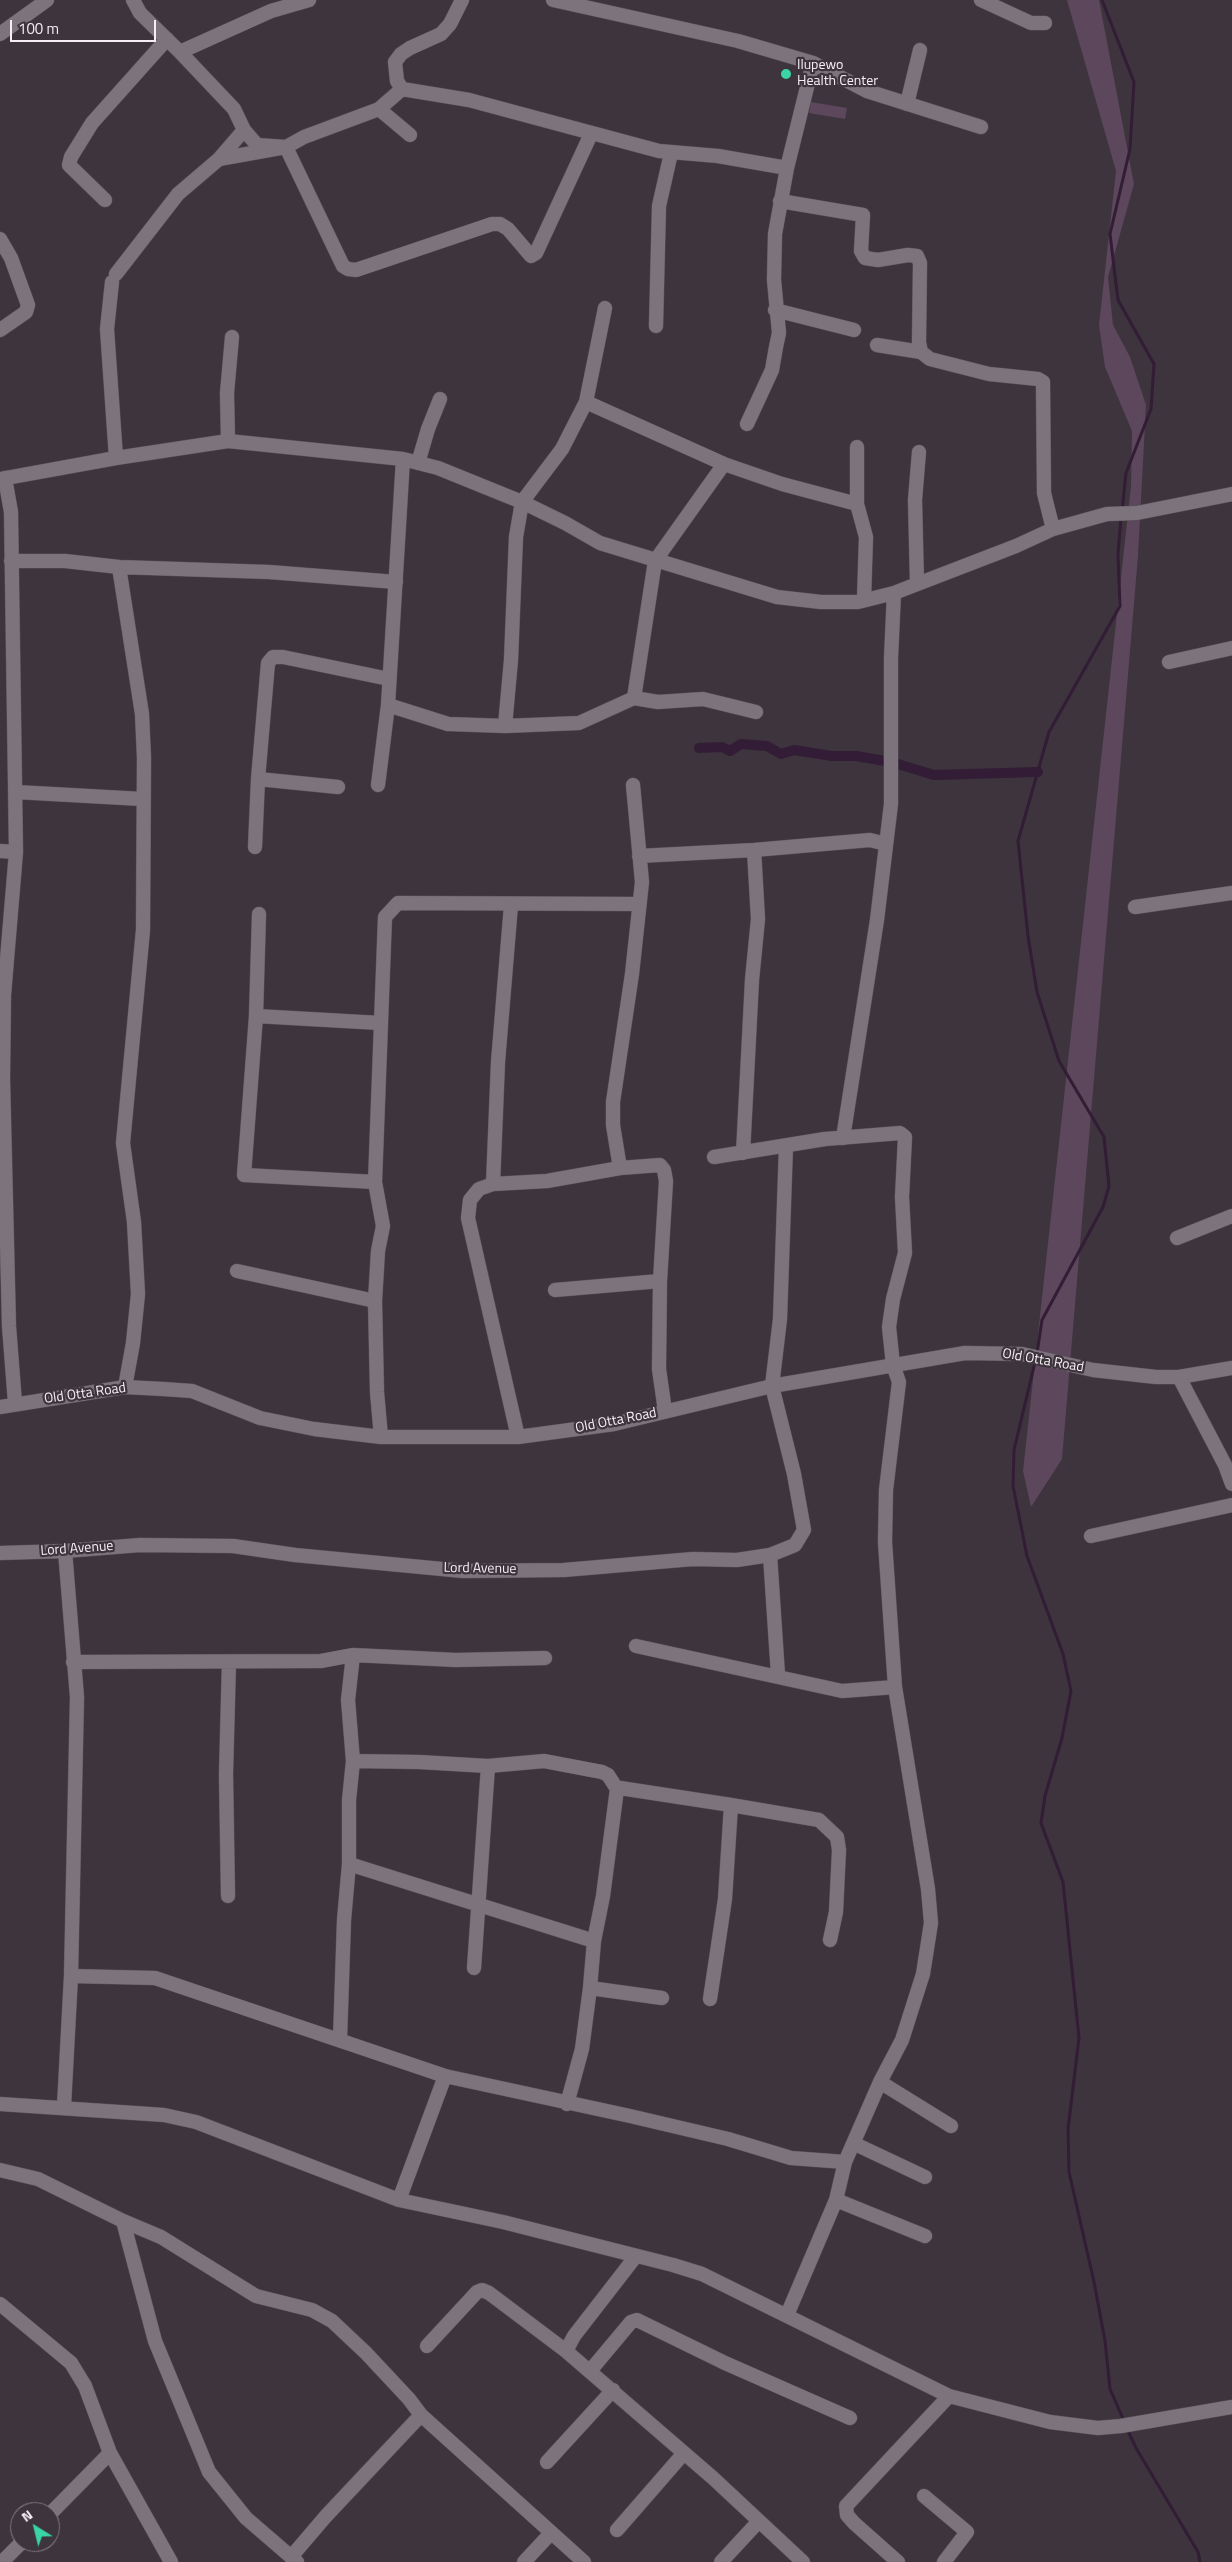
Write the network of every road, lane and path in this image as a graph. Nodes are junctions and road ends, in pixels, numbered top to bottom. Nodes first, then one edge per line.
1 (47, 0) edge
2 (133, 0) edge
3 (309, 0) edge
4 (462, 0) edge
5 (552, 0) edge
6 (981, 0) edge
7 (1045, 24) dead end
8 (0, 34) edge
9 (167, 39) junction
10 (920, 50) dead end
11 (180, 52) junction
12 (813, 63) junction
13 (402, 89) junction
14 (907, 104) junction
15 (379, 109) junction
16 (981, 126) dead end
17 (244, 130) junction
18 (591, 134) junction
19 (410, 136) dead end
20 (286, 147) junction
21 (671, 153) junction
22 (219, 159) junction
23 (786, 168) junction
24 (105, 200) dead end
25 (780, 201) junction
26 (0, 239) edge
27 (605, 308) dead end
28 (775, 310) junction
29 (656, 326) dead end
30 (0, 330) edge
31 (854, 330) dead end
32 (232, 337) dead end
33 (877, 345) dead end
34 (921, 352) junction
35 (440, 399) dead end
36 (586, 402) junction
37 (747, 424) dead end
38 (228, 441) junction
39 (857, 447) dead end
40 (919, 452) dead end
41 (116, 458) junction
42 (403, 459) junction
43 (418, 463) junction
44 (724, 464) junction
45 (2, 478) edge
46 (1232, 494) edge
47 (522, 502) junction
48 (858, 504) junction
49 (1053, 529) junction
50 (11, 561) junction
51 (655, 561) junction
52 (119, 567) junction
53 (396, 582) junction
54 (917, 583) junction
55 (894, 593) junction
56 (864, 599) junction
57 (1232, 648) edge
58 (1169, 662) dead end
59 (389, 679) junction
60 (634, 698) junction
61 (388, 705) junction
62 (756, 712) dead end
63 (505, 726) junction
64 (258, 779) junction
65 (378, 785) dead end
66 (633, 785) dead end
67 (338, 786) dead end
68 (16, 792) junction
69 (142, 799) junction
70 (886, 844) junction
71 (255, 846) dead end
72 (754, 850) junction
73 (0, 851) edge
74 (16, 852) junction
75 (639, 856) junction
76 (1232, 893) edge
77 (639, 904) junction
78 (511, 905) junction
79 (1135, 907) dead end
80 (259, 914) dead end
81 (256, 1016) junction
82 (380, 1023) junction
83 (1, 1079) edge
84 (843, 1138) junction
85 (786, 1146) junction
86 (743, 1153) junction
87 (714, 1157) dead end
88 (620, 1168) junction
89 (375, 1182) junction
90 (493, 1184) junction
91 (1232, 1216) edge
92 (1177, 1238) dead end
93 (4, 1242) edge
94 (238, 1271) dead end
95 (660, 1281) junction
96 (555, 1290) dead end
97 (375, 1301) junction
98 (893, 1366) junction
99 (1232, 1368) edge
100 (1179, 1377) junction
101 (772, 1386) junction
102 (125, 1387) junction
103 (15, 1403) junction
104 (0, 1407) edge
105 (664, 1411) junction
106 (381, 1437) junction
107 (518, 1437) junction
108 (1232, 1484) edge
109 (1232, 1505) edge
110 (1091, 1536) dead end
111 (65, 1552) junction
112 (0, 1553) edge
113 (770, 1555) junction
114 (636, 1646) dead end
115 (353, 1655) junction
116 (545, 1658) dead end
117 (73, 1662) junction
118 (229, 1662) junction
119 (778, 1675) junction
120 (895, 1687) junction
121 (353, 1761) junction
122 (488, 1766) junction
123 (617, 1789) junction
124 (731, 1805) junction
125 (349, 1864) junction
126 (228, 1896) dead end
127 (480, 1904) junction
128 (830, 1940) dead end
129 (594, 1941) junction
130 (474, 1968) dead end
131 (71, 1976) junction
132 (590, 1988) junction
133 (662, 1998) dead end
134 (710, 1999) dead end
135 (340, 2039) junction
136 (445, 2076) junction
137 (880, 2082) junction
138 (0, 2104) edge
139 (568, 2104) junction
140 (64, 2106) junction
141 (951, 2126) dead end
142 (855, 2144) junction
143 (845, 2162) junction
144 (0, 2170) edge
145 (925, 2177) dead end
146 (399, 2200) junction
147 (836, 2200) junction
148 (123, 2221) junction
149 (925, 2236) dead end
150 (636, 2256) junction
151 (0, 2304) edge
152 (787, 2315) junction
153 (427, 2346) dead end
154 (566, 2351) junction
155 (590, 2370) junction
156 (613, 2390) junction
157 (949, 2396) junction
158 (1232, 2407) edge
159 (421, 2415) junction
160 (850, 2418) dead end
161 (684, 2453) junction
162 (110, 2454) junction
163 (547, 2462) dead end
164 (924, 2496) dead end
165 (60, 2504) edge
166 (759, 2521) junction
167 (617, 2530) dead end
168 (551, 2533) junction
169 (12, 2552) edge
170 (294, 2560) edge
171 (2, 2562) edge
172 (171, 2562) edge
173 (524, 2562) edge
174 (584, 2562) edge
175 (721, 2562) edge
176 (803, 2562) edge
177 (898, 2562) edge
178 (944, 2562) edge

1 - 8 street
2 - 9 street
3 - 11 street
4 - 13 street
5 - 12 street
6 - 7 street
9 - 11 street
9 - 24 street
10 - 14 street
11 - 17 street
12 - 14 street
12 - 23 street
13 - 15 street
13 - 18 street
14 - 16 street
15 - 19 street
15 - 20 street
17 - 20 street
17 - 22 street
18 - 20 street
18 - 21 street
20 - 22 street
21 - 23 street
21 - 29 street
22 - 41 street
23 - 25 street
25 - 28 street
25 - 34 street
26 - 30 street
27 - 36 street
28 - 31 street
28 - 37 street
32 - 38 street
33 - 34 street
34 - 49 street
35 - 43 street
36 - 44 street
36 - 47 street
38 - 41 street
38 - 42 street
39 - 48 street
40 - 54 street
41 - 45 street
42 - 43 street
42 - 53 street
43 - 47 street
44 - 48 street
44 - 51 street
45 - 50 street
46 - 49 street
47 - 51 street
47 - 63 street
48 - 56 street
49 - 54 street
50 - 52 street
50 - 68 street
51 - 56 street
51 - 60 street
52 - 53 street
52 - 69 street
53 - 59 street
54 - 55 street
55 - 56 street
55 - 70 street
57 - 58 street
59 - 61 street
59 - 64 street
60 - 62 street
60 - 63 street
61 - 63 street
61 - 65 street
64 - 67 street
64 - 71 street
66 - 75 street
68 - 69 street
68 - 74 street
69 - 102 street
70 - 72 street
70 - 84 street
72 - 75 street
72 - 86 street
73 - 74 street
74 - 83 street
75 - 77 street
76 - 79 street
77 - 78 street
77 - 88 street
78 - 82 street
78 - 90 street
80 - 81 street
81 - 82 street
81 - 89 street
82 - 89 street
83 - 93 street
84 - 85 street
84 - 98 street
85 - 86 street
85 - 101 street
86 - 87 street
88 - 90 street
88 - 95 street
89 - 97 street
90 - 107 street
91 - 92 street
93 - 103 street
94 - 97 street
95 - 96 street
95 - 105 street
97 - 106 street
98 - 100 street, Old Otta Road
98 - 101 street, Old Otta Road
98 - 120 street
99 - 100 street, Old Otta Road
100 - 108 street
101 - 105 street, Old Otta Road
101 - 113 street, Lord Avenue
102 - 103 street, Old Otta Road
102 - 106 street, Old Otta Road
103 - 104 street, Old Otta Road
105 - 107 street, Old Otta Road
106 - 107 street, Old Otta Road
109 - 110 street
111 - 112 street, Lord Avenue
111 - 113 street, Lord Avenue
111 - 117 street
113 - 119 street
114 - 119 street
115 - 116 street
115 - 118 street
115 - 121 street
117 - 118 street
117 - 131 street
118 - 126 street
119 - 120 street
120 - 137 street
121 - 122 street
121 - 125 street
122 - 123 street
122 - 127 street
123 - 124 street
123 - 129 street
124 - 128 street
124 - 134 street
125 - 127 street
125 - 135 street
127 - 129 street
127 - 130 street
129 - 132 street
131 - 135 street
131 - 140 street
132 - 133 street
132 - 139 street
135 - 136 street
136 - 139 street
136 - 146 street
137 - 141 street
137 - 142 street
138 - 140 street
139 - 143 street
140 - 146 street
142 - 143 street
142 - 145 street
143 - 147 street
144 - 148 street
146 - 150 street
147 - 149 street
147 - 152 street
148 - 159 street
148 - 170 street
150 - 152 street
150 - 154 street
151 - 162 street
152 - 157 street
153 - 154 street
154 - 155 street
155 - 156 street
155 - 160 street
156 - 161 street
156 - 163 street
157 - 158 street
157 - 177 street
159 - 168 street
159 - 170 street
161 - 166 street
161 - 167 street
162 - 165 street
162 - 172 street
164 - 178 street
166 - 175 street
166 - 176 street
168 - 173 street
168 - 174 street
169 - 171 street

